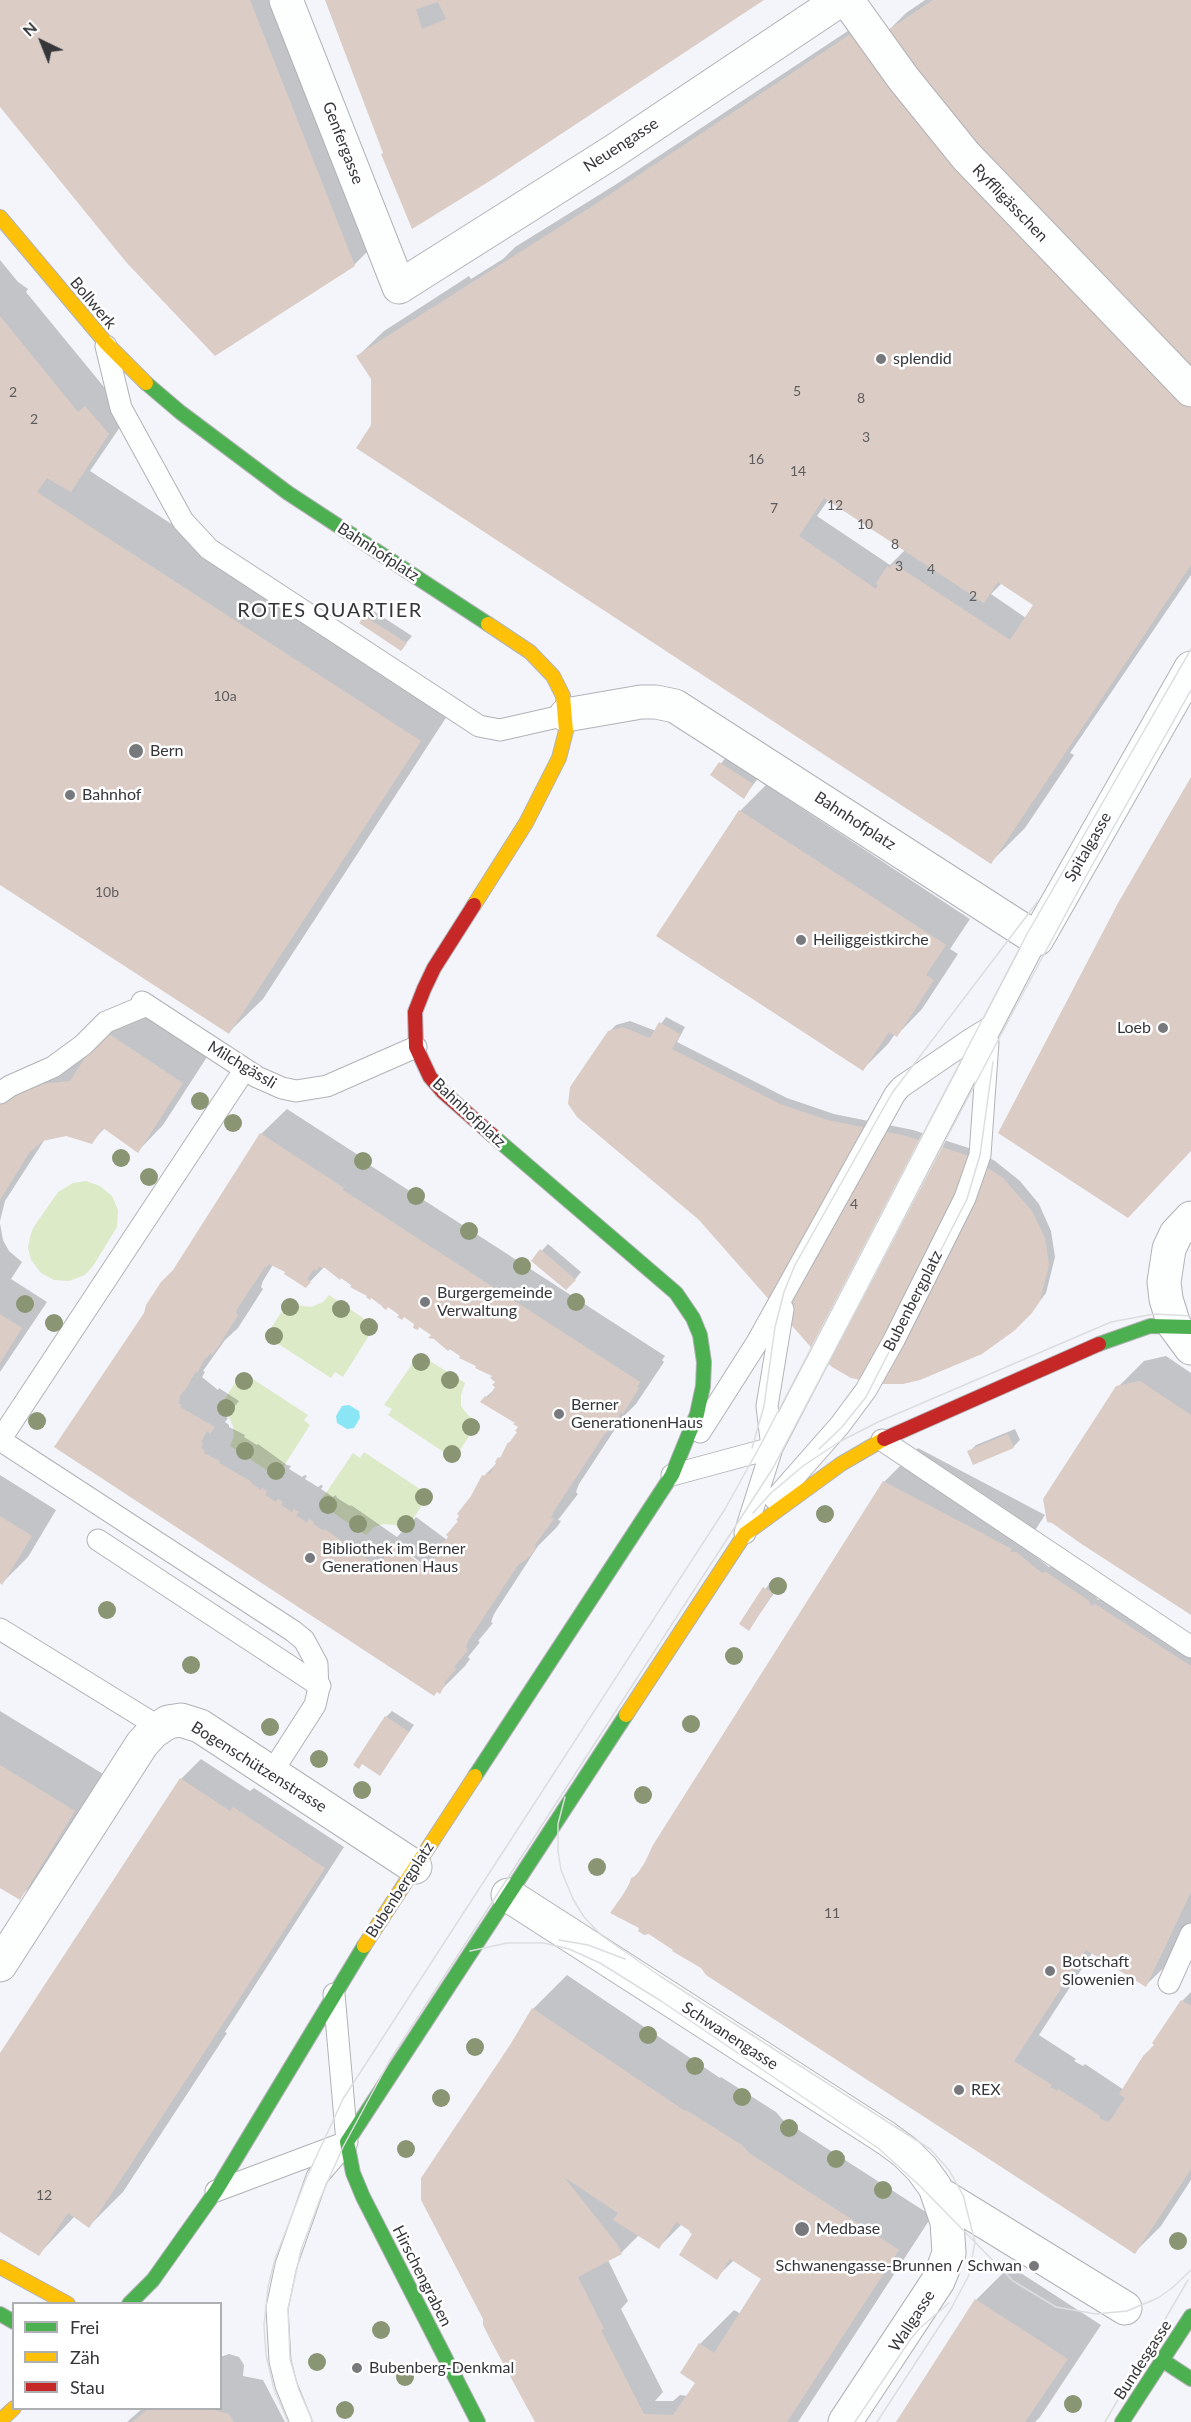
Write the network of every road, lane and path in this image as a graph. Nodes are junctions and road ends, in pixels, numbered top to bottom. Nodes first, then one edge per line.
1 (286, 0) edge
2 (840, 0) edge
3 (847, 0) edge
4 (0, 217) edge
5 (399, 287) joint
6 (106, 343) junction
7 (1191, 390) edge
8 (168, 403) joint
9 (1191, 668) edge
10 (566, 716) junction
11 (1037, 939) junction
12 (990, 1028) junction
13 (416, 1047) junction
14 (245, 1069) junction
15 (0, 1093) edge
16 (1191, 1218) edge
17 (800, 1262) junction
18 (1185, 1333) edge
19 (704, 1362) joint
20 (0, 1440) edge
21 (882, 1440) junction
22 (772, 1448) junction
23 (672, 1475) junction
24 (745, 1534) junction
25 (98, 1540) dead end
26 (0, 1629) edge
27 (1191, 1647) edge
28 (320, 1686) junction
29 (159, 1727) junction
30 (272, 1772) junction
31 (415, 1867) junction
32 (508, 1895) junction
33 (1191, 1934) edge
34 (0, 1965) edge
35 (1169, 1983) dead end
36 (334, 1994) junction
37 (347, 2142) junction
38 (216, 2191) junction
39 (941, 2201) junction
40 (0, 2267) edge
41 (64, 2302) edge
42 (131, 2302) edge
43 (1125, 2308) dead end
44 (1191, 2316) edge
45 (1162, 2360) junction
46 (1191, 2379) edge
47 (13, 2410) edge
48 (0, 2421) edge
49 (301, 2422) edge
50 (478, 2422) edge
51 (845, 2422) edge
52 (1122, 2422) edge

1 - 5 street, Genfergasse
2 - 5 street, Neuengasse
3 - 7 street, Ryffligässchen
4 - 6 main road, Bollwerk
6 - 8 main road, Bollwerk
6 - 10 lane
8 - 10 main road, Bahnhofplatz
9 - 11 street, Spitalgasse
10 - 11 street, Bahnhofplatz
10 - 13 main road, Bahnhofplatz
11 - 12 lane, Spitalgasse
12 - 17 lane, Bubenbergplatz
12 - 22 lane, Bubenbergplatz
12 - 24 lane, Bubenbergplatz
13 - 14 lane, Milchgässli
13 - 19 main road, Bahnhofplatz
14 - 15 lane, Milchgässli
14 - 20 lane
16 - 18 street
17 - 22 lane, Bubenbergplatz
17 - 23 lane, Bubenbergplatz
18 - 21 main road, Bubenbergplatz
19 - 23 main road, Bubenbergplatz
20 - 28 lane
21 - 24 main road, Bubenbergplatz
21 - 27 lane
22 - 23 lane
22 - 24 lane, Bubenbergplatz
23 - 31 main road, Bubenbergplatz
24 - 32 main road, Bubenbergplatz
25 - 28 lane
26 - 29 lane
28 - 30 lane
29 - 30 street, Bogenschützenstrasse
29 - 34 street
30 - 31 street, Bogenschützenstrasse
31 - 36 main road, Bubenbergplatz
32 - 37 main road, Bubenbergplatz
32 - 39 street, Schwanengasse
33 - 35 lane
36 - 37 lane
36 - 38 main road, Bubenbergplatz
37 - 38 lane
37 - 49 lane
37 - 50 main road, Hirschengraben
38 - 42 main road, Bubenbergplatz
39 - 43 street, Schwanengasse
39 - 51 street, Wallgasse
40 - 41 main road
44 - 45 main road, Bundesgasse
45 - 46 main road
45 - 52 main road, Bundesgasse
47 - 48 main road

